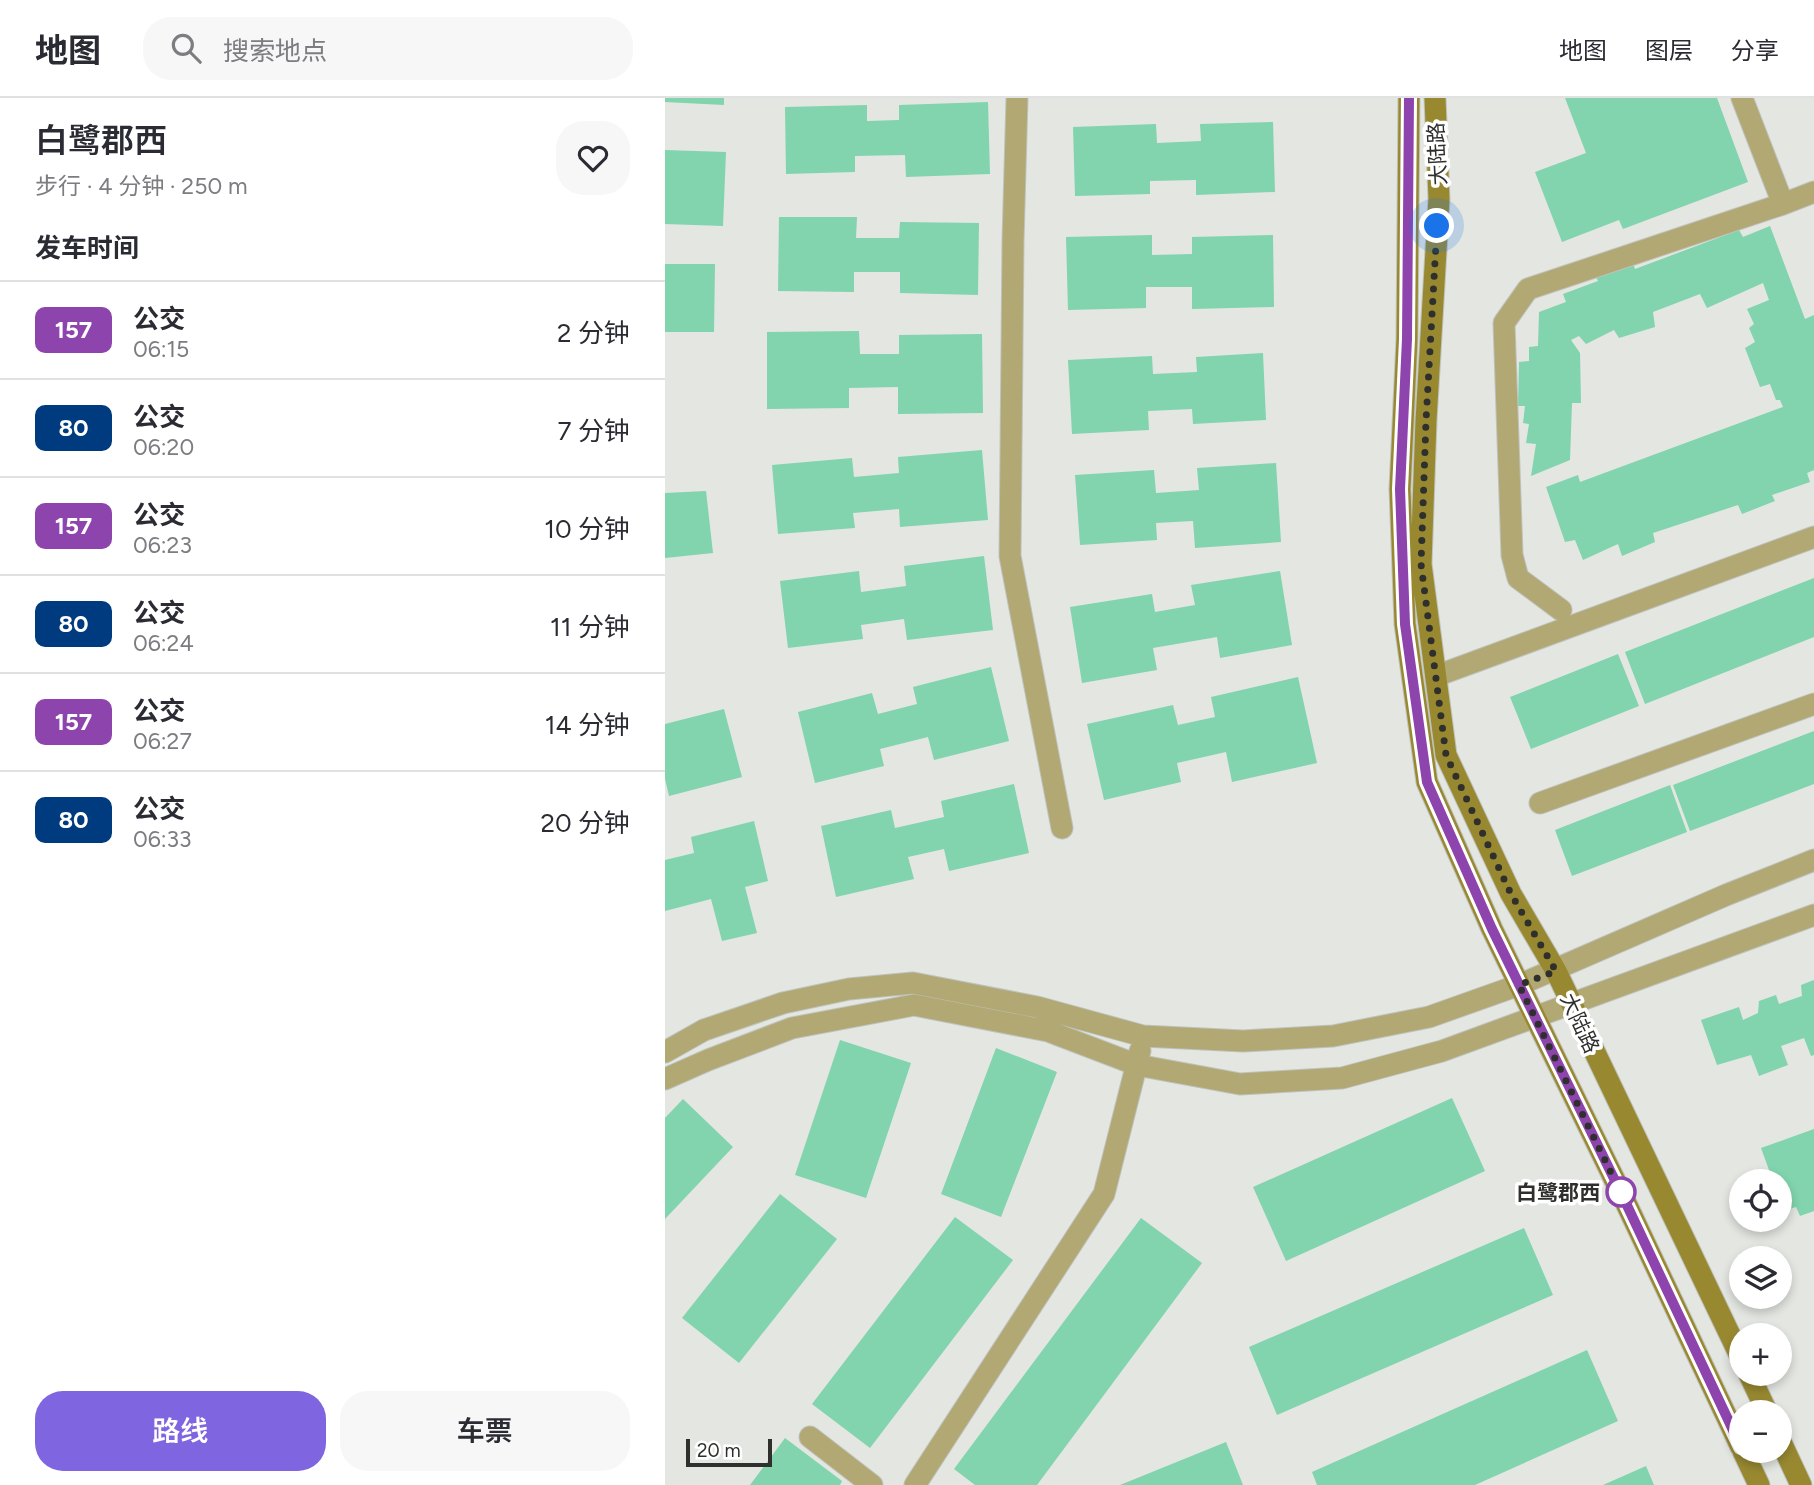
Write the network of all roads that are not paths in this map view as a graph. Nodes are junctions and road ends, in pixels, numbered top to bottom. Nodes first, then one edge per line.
1 (1017, 98) edge
2 (1409, 98) edge
3 (1435, 98) edge
4 (1742, 98) edge
5 (1814, 192) edge
6 (1783, 204) junction
7 (1814, 537) edge
8 (1561, 610) dead end
9 (1436, 676) junction
10 (1814, 704) edge
11 (1540, 803) dead end
12 (1062, 828) dead end
13 (1814, 860) edge
14 (1814, 915) edge
15 (1556, 971) junction
16 (1519, 985) junction
17 (1572, 1005) junction
18 (1535, 1016) junction
19 (1143, 1036) junction
20 (665, 1052) edge
21 (1137, 1065) junction
22 (665, 1079) edge
23 (1729, 1333) edge
24 (1729, 1422) edge
25 (810, 1437) dead end
26 (1749, 1463) edge
27 (1791, 1463) edge
28 (872, 1485) edge
29 (915, 1485) edge
30 (1759, 1485) edge
31 (1801, 1485) edge

1 - 12 street
2 - 16 main road, 大陆路
3 - 9 main road, 大陆路
4 - 6 street
5 - 6 street
6 - 8 street
7 - 9 street
9 - 15 main road, 大陆路
10 - 11 street
13 - 15 street
14 - 17 street
15 - 16 street
15 - 17 main road, 大陆路
16 - 18 main road, 大陆路
16 - 19 street
17 - 18 street
17 - 23 main road, 大陆路
18 - 21 street
18 - 24 main road, 大陆路
19 - 20 street
19 - 21 street
21 - 22 street
21 - 29 street
25 - 28 street
26 - 30 main road, 大陆路
27 - 31 main road

